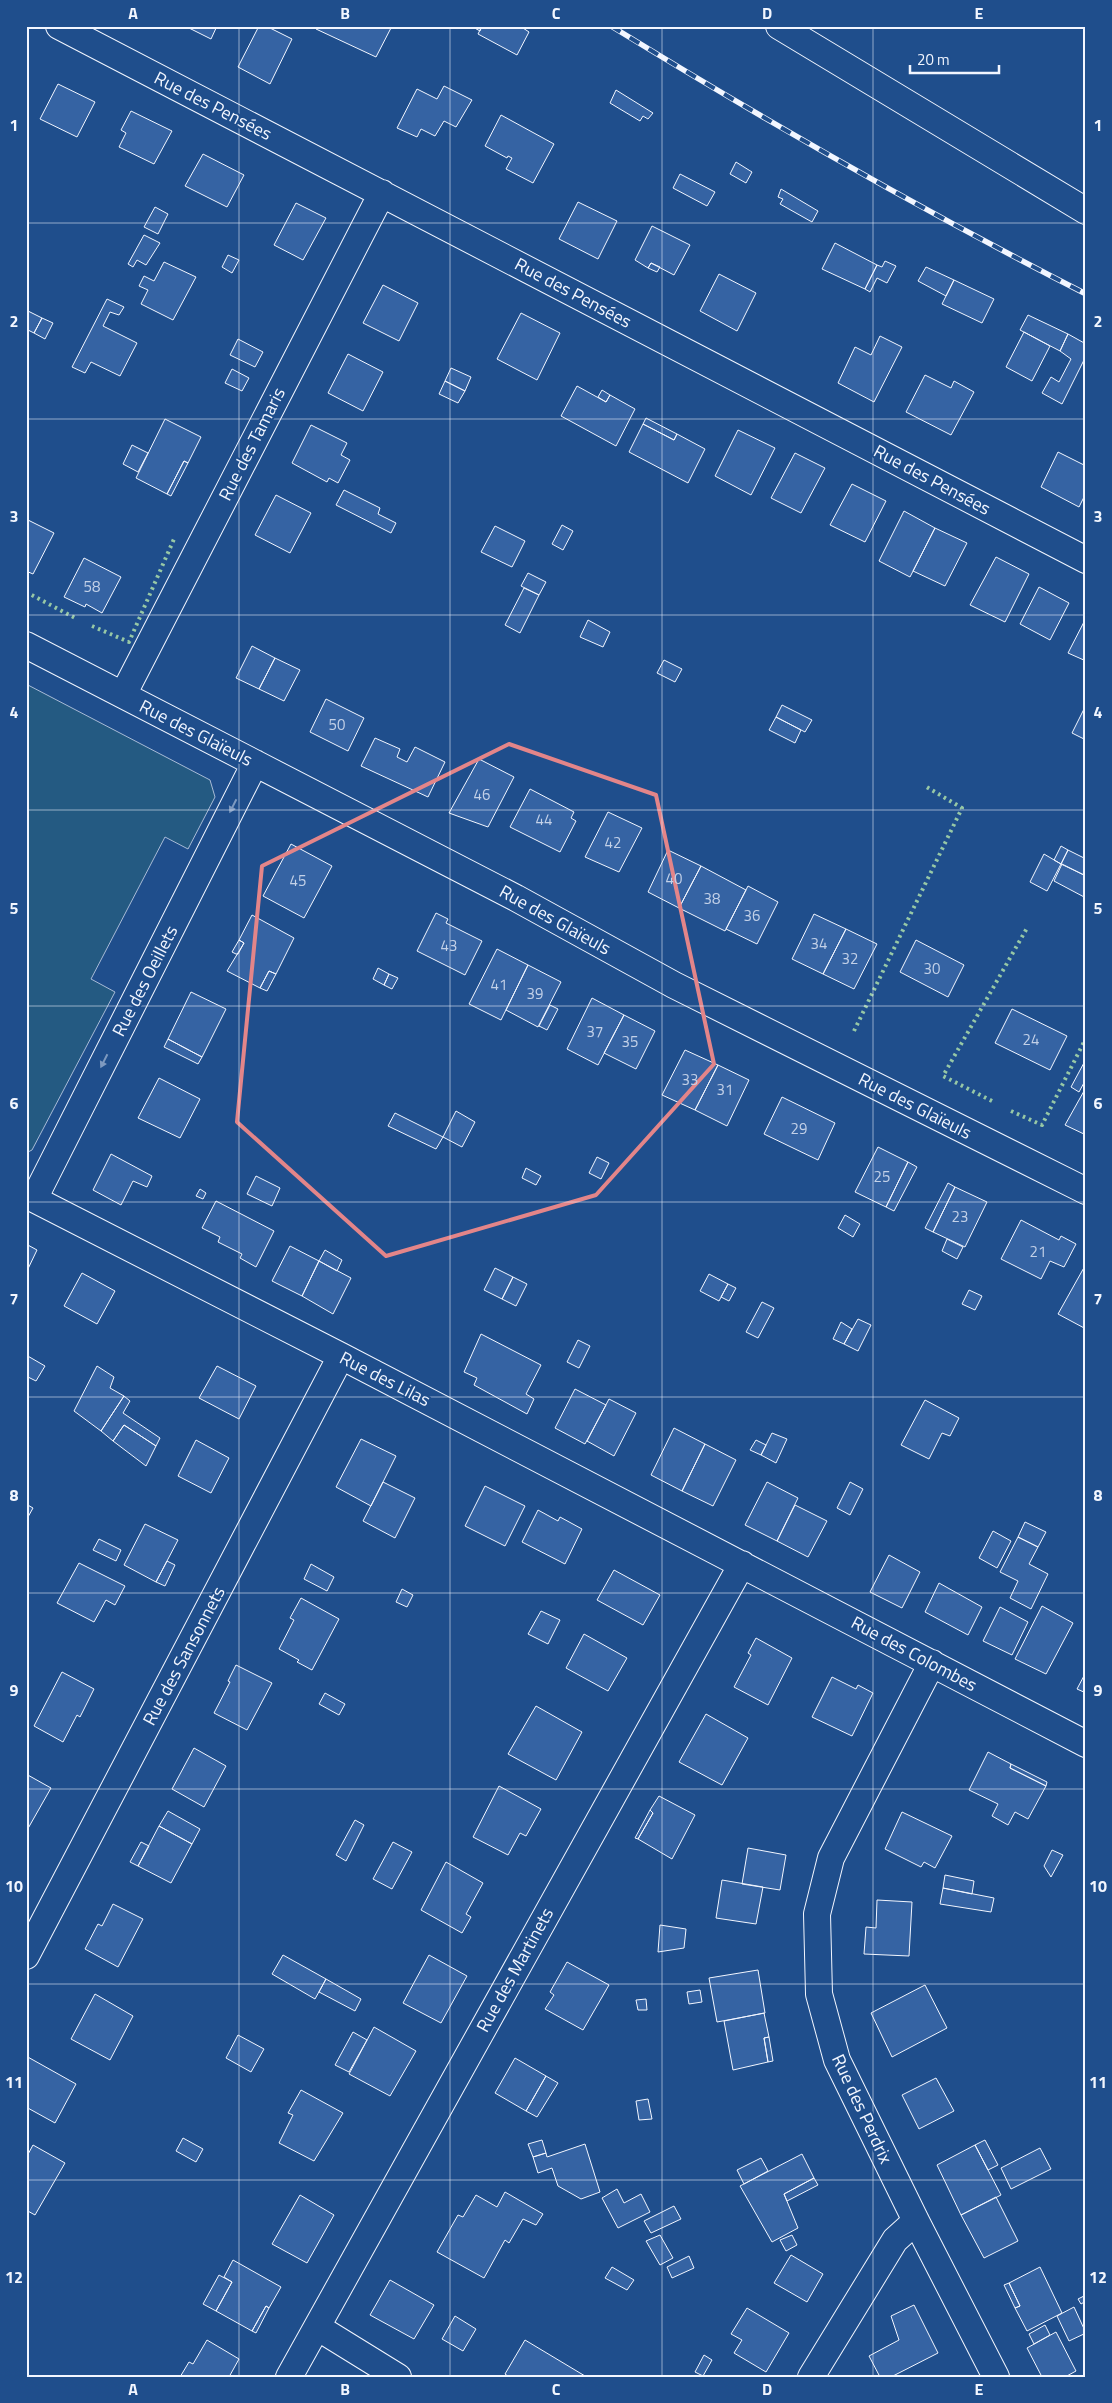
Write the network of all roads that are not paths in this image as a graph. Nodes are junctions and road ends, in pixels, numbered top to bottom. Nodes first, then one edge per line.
1 (59, 26) edge
2 (779, 26) edge
3 (382, 193) junction
4 (1086, 210) edge
5 (1086, 560) edge
6 (26, 645) edge
7 (123, 695) junction
8 (255, 763) junction
9 (1086, 1191) edge
10 (30, 1197) edge
11 (341, 1356) junction
12 (742, 1564) junction
13 (932, 1664) junction
14 (1086, 1744) edge
15 (26, 1956) edge
16 (916, 2221) junction
17 (317, 2327) junction
18 (289, 2377) edge
19 (398, 2377) edge
20 (811, 2377) edge
21 (996, 2377) edge

1 - 3 street, Rue des Pensées
2 - 4 street
3 - 5 street, Rue des Pensées
3 - 7 street, Rue des Tamaris
6 - 7 street, Rue des Glaïeuls
7 - 8 street, Rue des Glaïeuls
8 - 9 street, Rue des Glaïeuls
8 -> 10 street, Rue des Oeillets
10 - 11 street, Rue des Lilas
11 - 12 street, Rue des Lilas
11 - 15 street, Rue des Sansonnets
12 - 13 street, Rue des Colombes
12 - 17 street, Rue des Martinets
13 - 14 street, Rue des Colombes
13 - 16 street, Rue des Perdrix
16 - 20 street
16 - 21 street, Rue des Perdrix
17 - 18 street, Rue des Martinets
17 - 19 street

